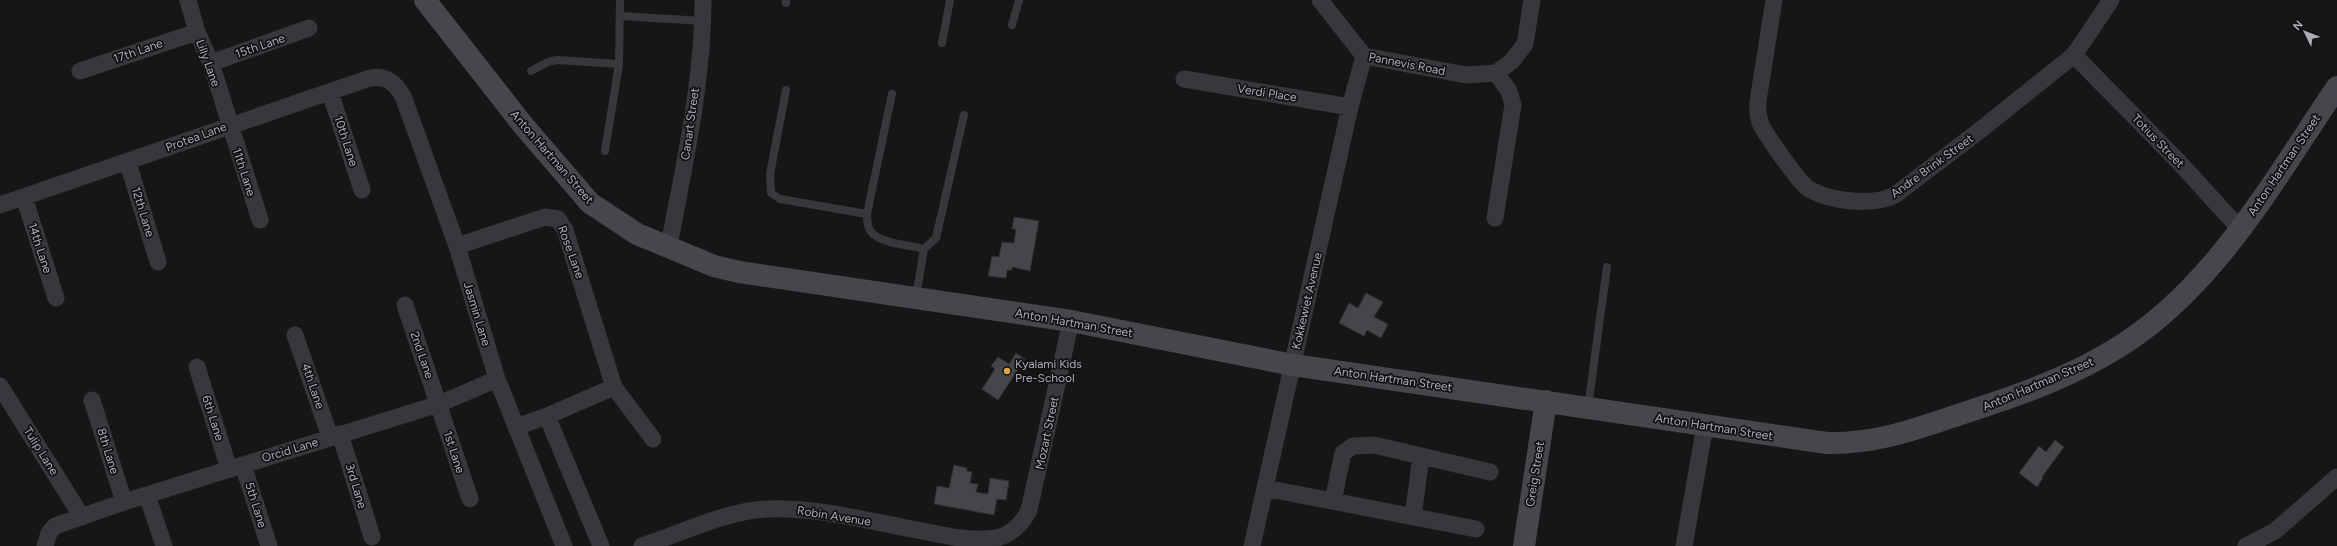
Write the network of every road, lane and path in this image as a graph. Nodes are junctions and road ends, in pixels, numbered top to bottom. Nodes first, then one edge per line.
1 (188, 0) edge
2 (425, 0) edge
3 (620, 0) edge
4 (703, 0) edge
5 (950, 0) edge
6 (1019, 0) edge
7 (1320, 0) edge
8 (1532, 0) edge
9 (1774, 0) edge
10 (2111, 0) edge
11 (621, 16) junction
12 (703, 21) junction
13 (1012, 26) dead end
14 (309, 28) dead end
15 (197, 32) junction
16 (942, 43) dead end
17 (2074, 55) junction
18 (1364, 56) junction
19 (211, 63) junction
20 (619, 64) junction
21 (80, 71) dead end
22 (531, 71) dead end
23 (1496, 73) junction
24 (1184, 80) dead end
25 (392, 82) joint
26 (2337, 87) edge
27 (786, 90) dead end
28 (330, 92) junction
29 (892, 94) dead end
30 (1350, 107) junction
31 (964, 115) dead end
32 (229, 125) junction
33 (605, 151) dead end
34 (128, 163) junction
35 (362, 190) dead end
36 (24, 197) junction
37 (0, 205) edge
38 (867, 214) junction
39 (1496, 218) dead end
40 (260, 220) dead end
41 (2240, 229) junction
42 (457, 246) junction
43 (669, 246) junction
44 (924, 249) junction
45 (158, 262) dead end
46 (1607, 268) dead end
47 (56, 298) dead end
48 (915, 298) junction
49 (405, 305) dead end
50 (1071, 321) junction
51 (295, 335) dead end
52 (1293, 365) junction
53 (197, 367) dead end
54 (497, 379) junction
55 (0, 386) edge
56 (614, 387) junction
57 (92, 400) dead end
58 (1546, 401) junction
59 (439, 404) junction
60 (1588, 408) junction
61 (547, 416) junction
62 (1705, 425) junction
63 (516, 426) junction
64 (335, 436) junction
65 (653, 439) dead end
66 (1421, 456) junction
67 (236, 467) junction
68 (1490, 472) dead end
69 (2337, 477) edge
70 (1265, 488) junction
71 (147, 495) junction
72 (470, 500) dead end
73 (1333, 501) junction
74 (124, 502) junction
75 (82, 517) junction
76 (1413, 517) junction
77 (1025, 520) joint
78 (1476, 529) dead end
79 (372, 537) dead end
80 (45, 546) edge
81 (164, 546) edge
82 (269, 546) edge
83 (564, 546) edge
84 (601, 546) edge
85 (642, 546) edge
86 (1252, 546) edge
87 (1524, 546) edge
88 (1684, 546) edge
89 (2246, 546) edge

1 - 15 street, Lilly Lane
2 - 43 street, Anton Hartman Street
3 - 11 lane
4 - 12 street, Canart Street
5 - 16 lane
6 - 13 lane
7 - 18 street, Pannevis Road
8 - 23 street
9 - 17 street, Andre Brink Street
10 - 17 street, Andre Brink Street
11 - 12 lane
11 - 20 lane
12 - 43 street, Canart Street
14 - 19 street, 15th Lane
15 - 19 street, Lilly Lane
15 - 21 street, 17th Lane
17 - 41 street, Totius Street
18 - 23 street, Pannevis Road
18 - 30 street, Kokkewiet Avenue
19 - 32 street, Lilly Lane
20 - 22 lane
20 - 33 lane
23 - 39 street
24 - 30 street, Verdi Place
25 - 28 street, Protea Lane
25 - 42 street, Jasmin Lane
26 - 41 street, Anton Hartman Street
27 - 38 lane
28 - 32 street, Protea Lane
28 - 35 street, 10th Lane
29 - 38 lane
30 - 52 street, Kokkewiet Avenue
31 - 44 lane
32 - 34 street, Protea Lane
32 - 40 street, 11th Lane
34 - 36 street, Protea Lane
34 - 45 street, 12th Lane
36 - 37 street, Protea Lane
36 - 47 street, 14th Lane
38 - 44 lane
41 - 62 street, Anton Hartman Street
42 - 54 street, Jasmin Lane
42 - 56 street, Rose Lane
43 - 48 street, Anton Hartman Street
44 - 48 lane
46 - 60 lane
48 - 50 street, Anton Hartman Street
49 - 59 street, 2nd Lane
50 - 52 street, Anton Hartman Street
50 - 77 street, Mozart Street
51 - 64 street, 4th Lane
52 - 58 street, Anton Hartman Street
52 - 70 street, Kokkewiet Avenue
53 - 67 street, 6th Lane
54 - 59 street, Orcid Lane
54 - 63 street, Jasmin Lane
55 - 75 street, Tulip Lane
56 - 61 street
56 - 65 street, Rose Lane
57 - 74 street, 8th Lane
58 - 60 street, Anton Hartman Street
58 - 87 street, Greig Street
59 - 64 street, Orcid Lane
59 - 72 street, 1st Lane
60 - 62 street, Anton Hartman Street
61 - 63 street
61 - 84 street
62 - 88 street
63 - 83 street, Jasmin Lane
64 - 67 street, Orcid Lane
64 - 79 street, 3rd Lane
66 - 68 street
66 - 73 street
66 - 76 street
67 - 71 street, Orcid Lane
67 - 82 street, 5th Lane
69 - 89 street
70 - 73 street
70 - 86 street, Kokkewiet Avenue
71 - 74 street, Orcid Lane
71 - 81 street
73 - 76 street
74 - 75 street, Orcid Lane
75 - 80 street, Orcid Lane
76 - 78 street
77 - 85 street, Robin Avenue

